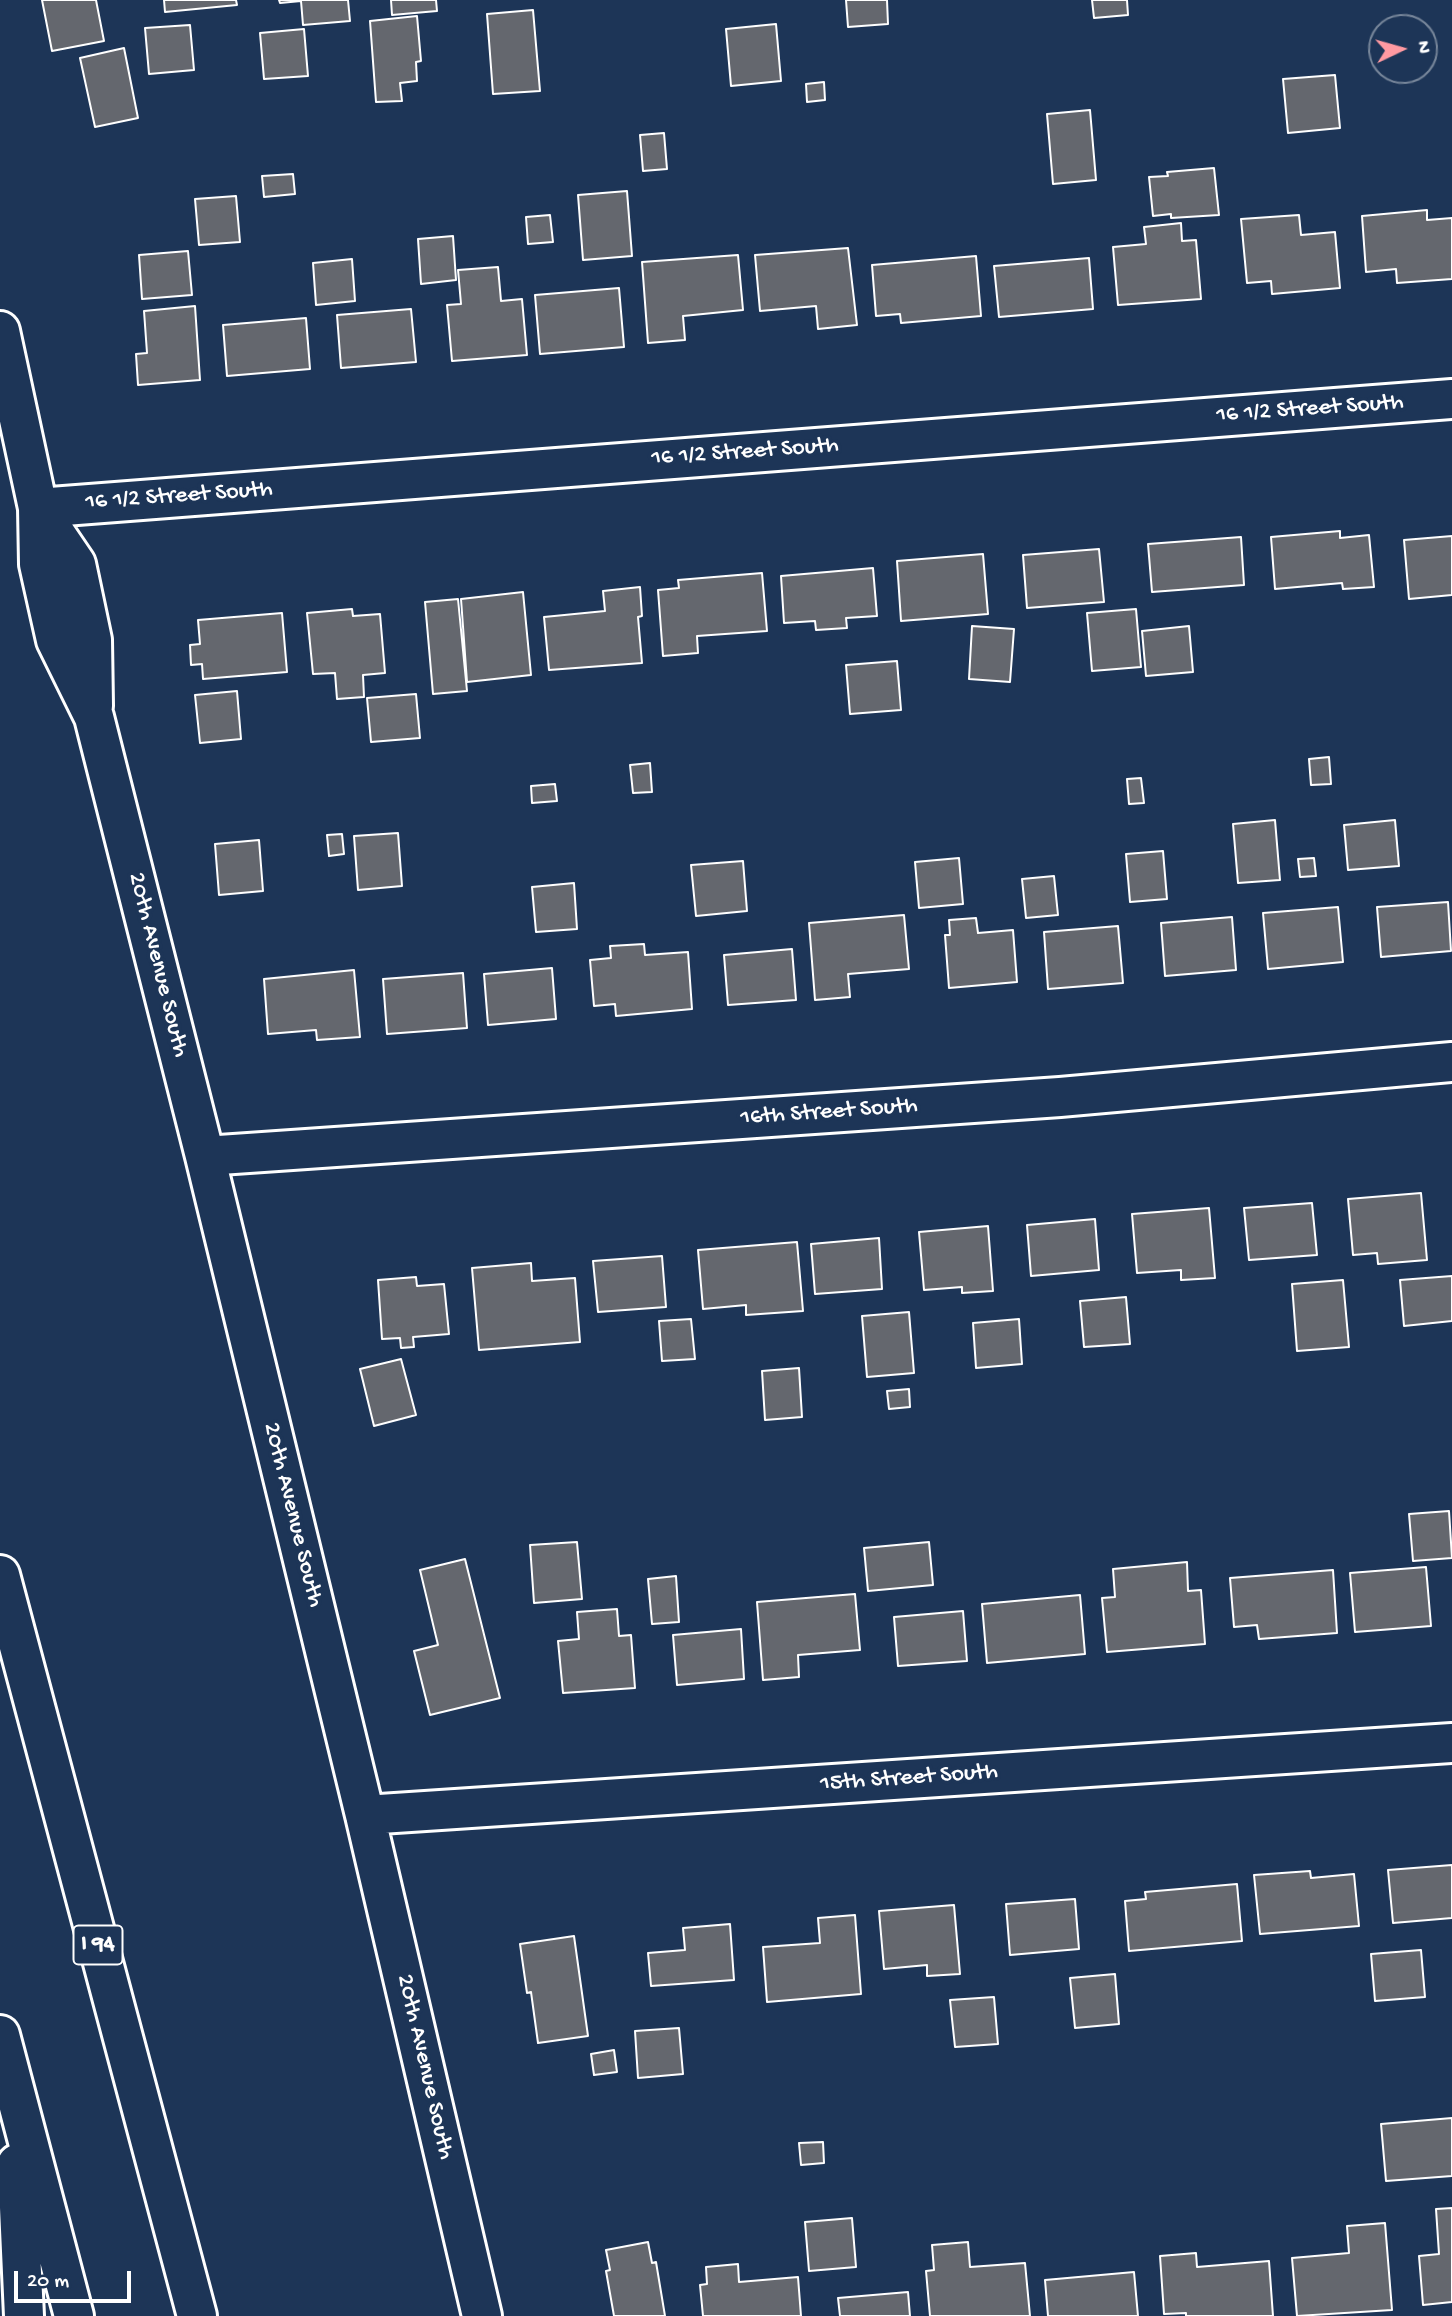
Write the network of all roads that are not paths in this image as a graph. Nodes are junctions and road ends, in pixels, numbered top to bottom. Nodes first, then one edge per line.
1 (0, 331) edge
2 (1452, 399) edge
3 (37, 508) junction
4 (1452, 1062) edge
5 (205, 1156) junction
6 (0, 1575) edge
7 (1452, 1743) edge
8 (365, 1815) junction
9 (0, 2035) edge
10 (13, 2089) junction
11 (24, 2316) edge
12 (74, 2316) edge
13 (197, 2316) edge
14 (482, 2316) edge

1 - 3 main road, 20th Avenue South
2 - 3 main road, 16 1/2 Street South
3 - 5 main road, 20th Avenue South
4 - 5 main road, 16th Street South
5 - 8 main road, 20th Avenue South
6 - 13 main road, I 94
7 - 8 main road, 15th Street South
8 - 14 main road, 20th Avenue South
9 - 10 main road
10 - 11 main road
10 - 12 main road

